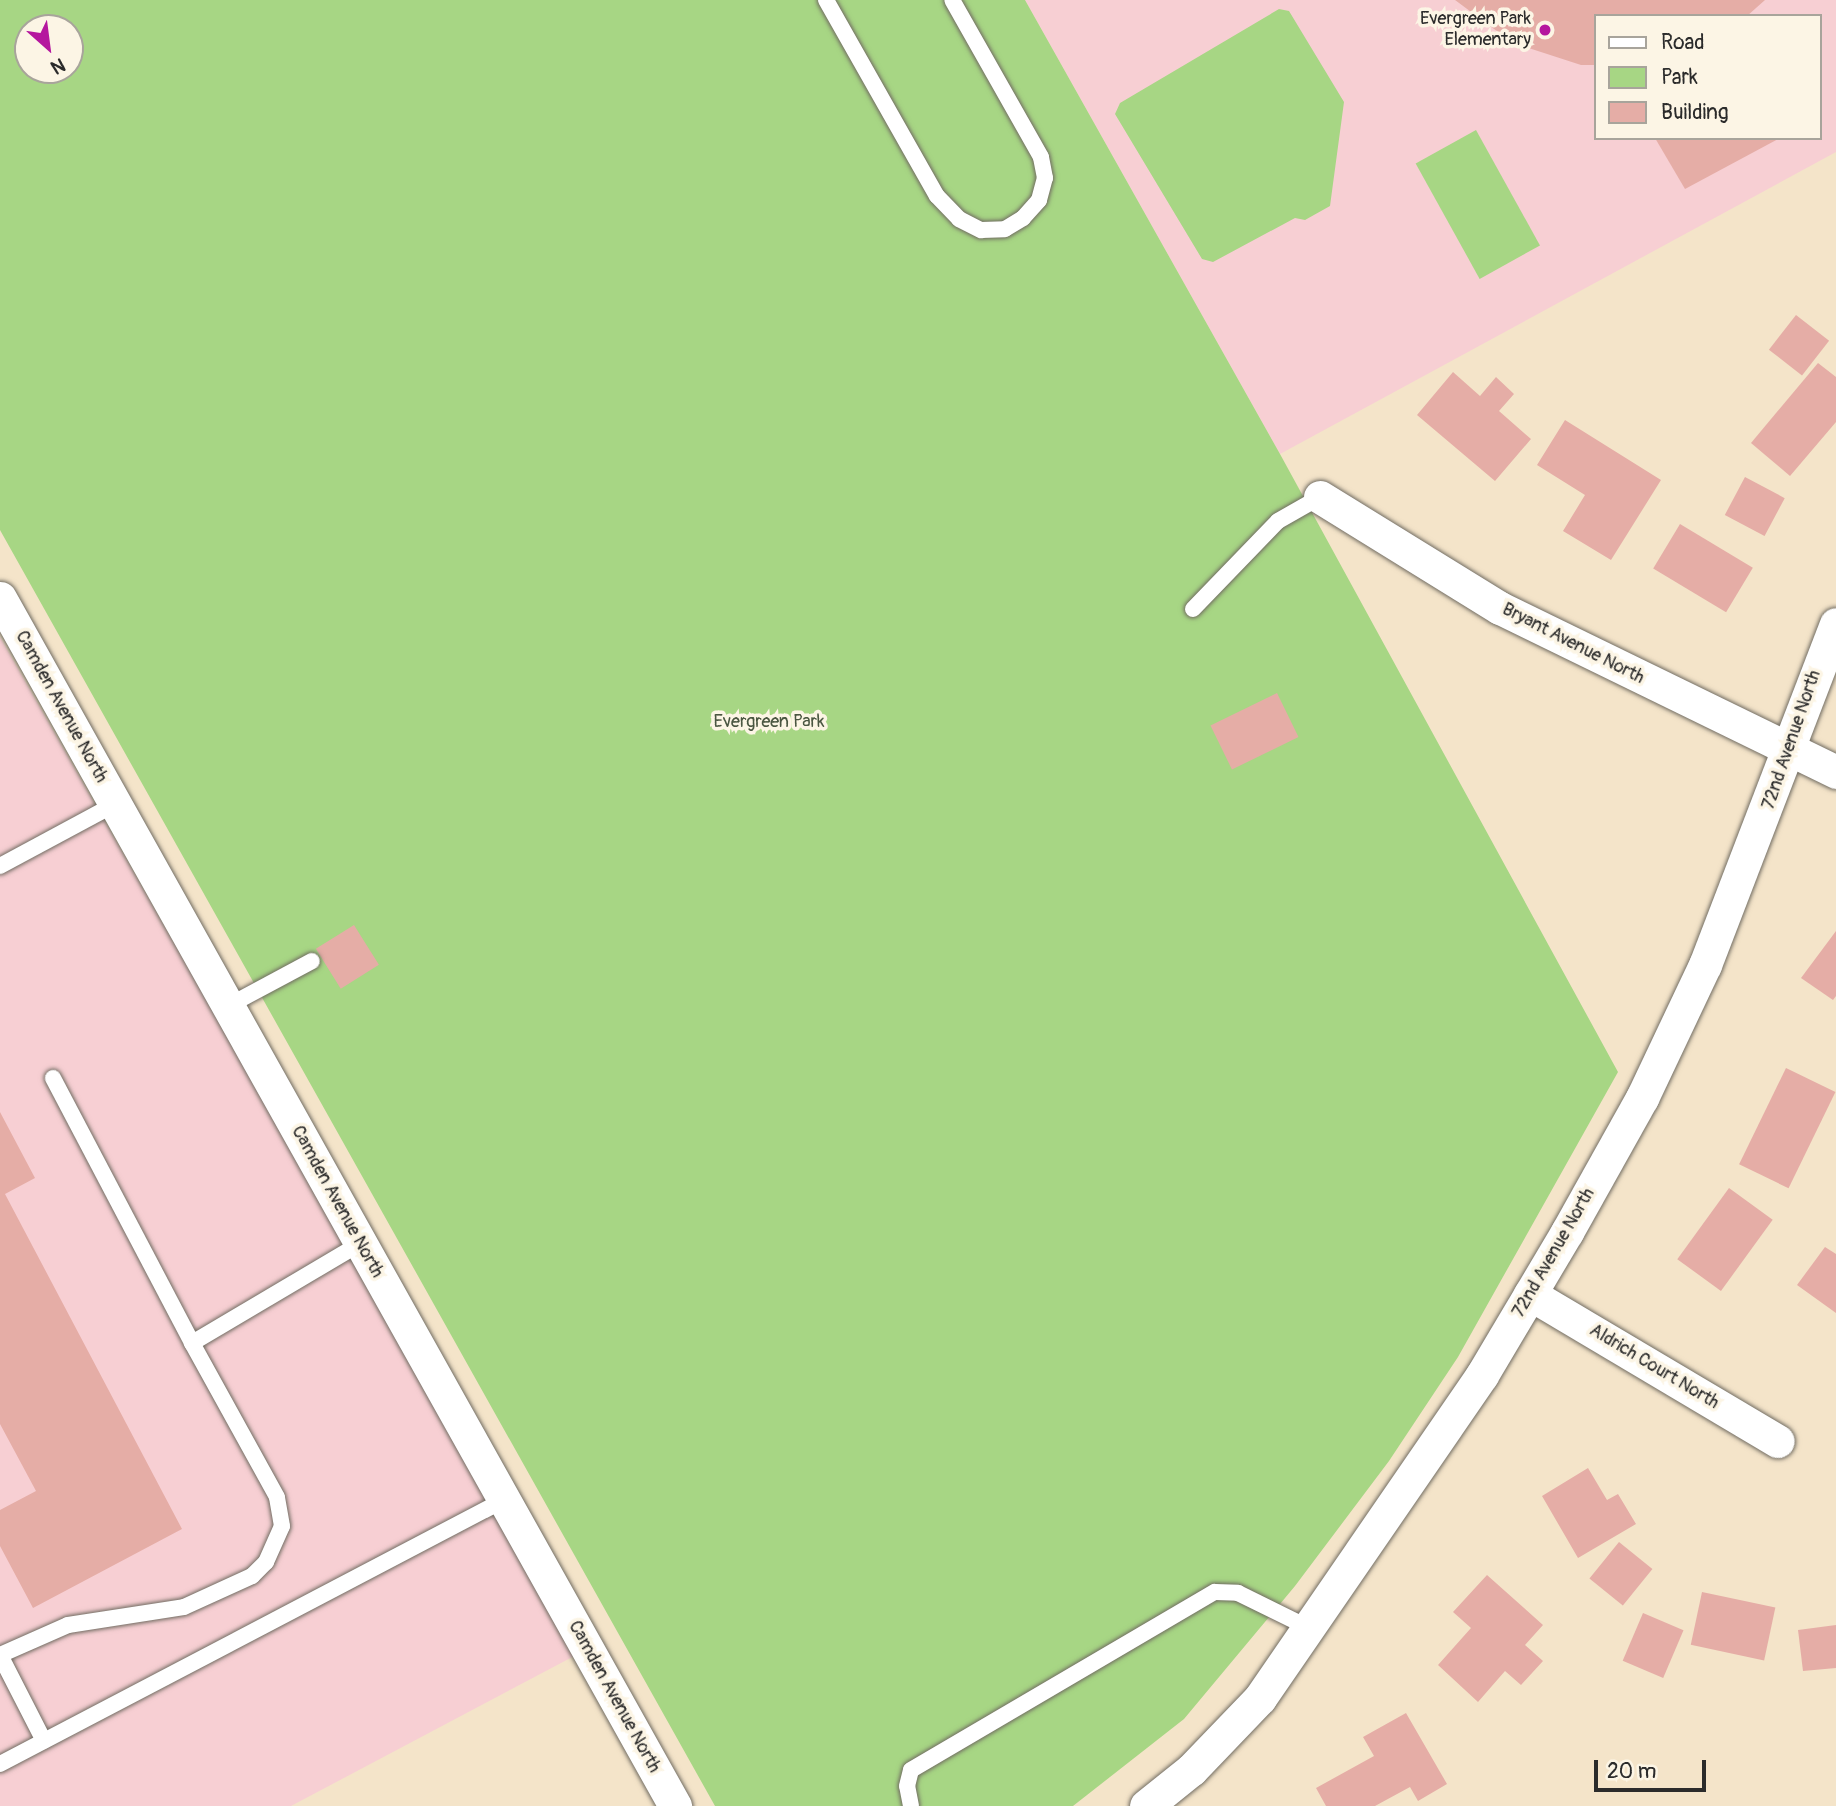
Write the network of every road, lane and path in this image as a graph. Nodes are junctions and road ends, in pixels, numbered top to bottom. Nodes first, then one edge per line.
1 (826, 0) edge
2 (952, 0) edge
3 (1320, 497) joint
4 (0, 598) edge
5 (1193, 609) dead end
6 (1836, 624) edge
7 (1788, 750) junction
8 (1836, 772) edge
9 (115, 804) junction
10 (0, 866) edge
11 (312, 961) dead end
12 (228, 1006) junction
13 (53, 1078) dead end
14 (361, 1243) junction
15 (1530, 1294) junction
16 (192, 1343) junction
17 (1778, 1441) dead end
18 (504, 1500) junction
19 (1309, 1628) junction
20 (1, 1656) edge
21 (44, 1741) junction
22 (0, 1763) edge
23 (675, 1806) edge
24 (911, 1806) edge
25 (1146, 1806) edge

1 - 2 lane
3 - 5 lane
3 - 7 street, Bryant Avenue North
4 - 9 street, Camden Avenue North
6 - 7 street, 72nd Avenue North
7 - 8 street, Bryant Avenue North
7 - 15 street, 72nd Avenue North
9 - 10 lane
9 - 12 street, Camden Avenue North
11 - 12 lane
12 - 14 street, Camden Avenue North
13 - 16 lane
14 - 16 lane
14 - 18 street, Camden Avenue North
15 - 17 street, Aldrich Court North
15 - 19 street, 72nd Avenue North
16 - 20 lane
18 - 21 lane
18 - 23 street, Camden Avenue North
19 - 24 lane
19 - 25 street, 72nd Avenue North
20 - 21 lane
21 - 22 lane

